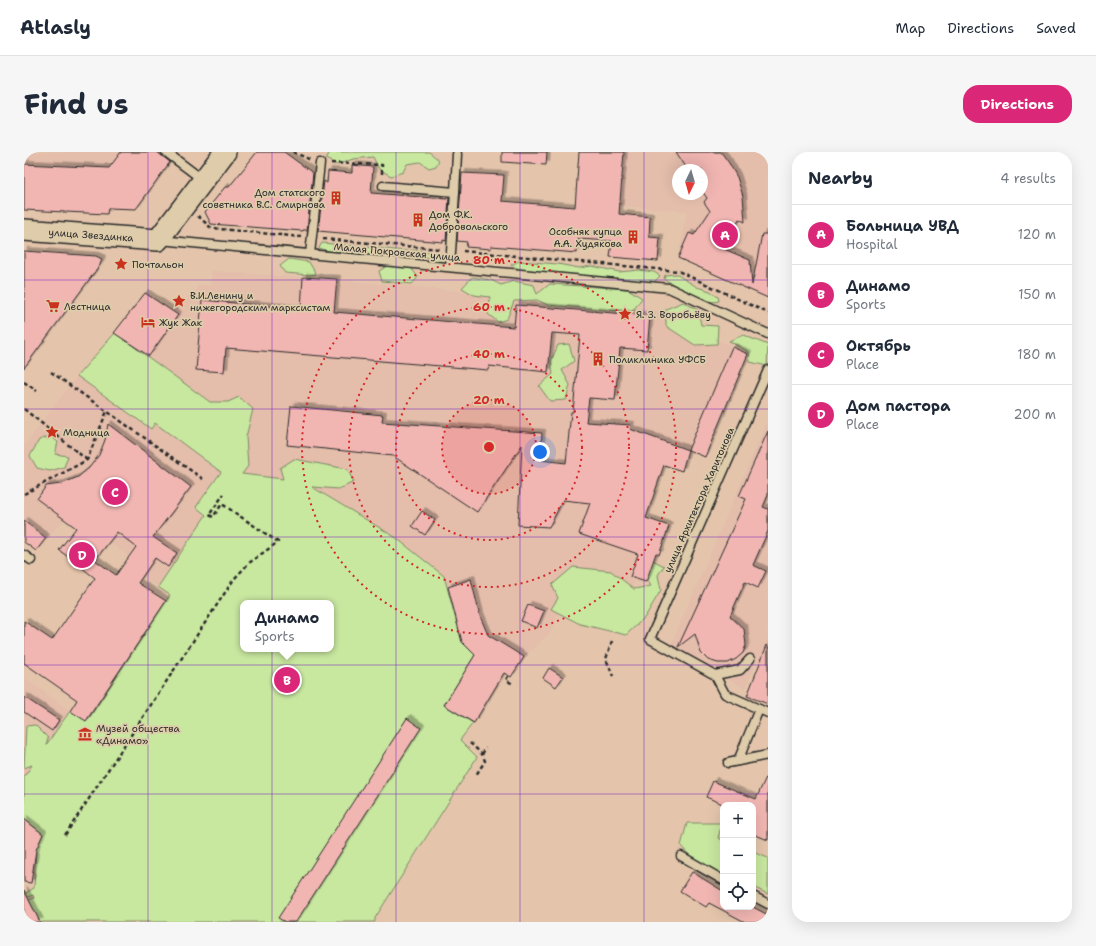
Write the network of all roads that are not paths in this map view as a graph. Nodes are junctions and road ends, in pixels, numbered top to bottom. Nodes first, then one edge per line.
1 (166, 152) edge
2 (225, 152) edge
3 (458, 153) edge
4 (320, 163) road end
5 (204, 180) junction
6 (383, 186) road end
7 (455, 192) junction
8 (24, 230) edge
9 (158, 240) junction
10 (310, 254) junction
11 (450, 267) junction
12 (768, 334) edge
13 (768, 370) edge
14 (750, 659) dead end
15 (715, 675) junction
16 (759, 709) junction
17 (768, 713) edge
18 (768, 755) edge
19 (738, 761) junction
20 (728, 763) dead end
21 (681, 856) dead end
22 (720, 878) edge
23 (756, 898) edge
24 (768, 904) edge

1 - 5 lane
2 - 5 street
3 - 7 lane
4 - 10 lane
5 - 9 street
6 - 7 lane
7 - 11 lane
8 - 9 street, улица Звездинка
9 - 10 lane, Малая Покровская улица
10 - 11 lane, Малая Покровская улица
11 - 12 lane, Малая Покровская улица
13 - 15 lane, улица Архитектора Харитонова
14 - 15 lane
15 - 16 lane
16 - 17 lane
16 - 19 lane
18 - 19 lane
19 - 20 lane
21 - 22 lane
23 - 24 lane

